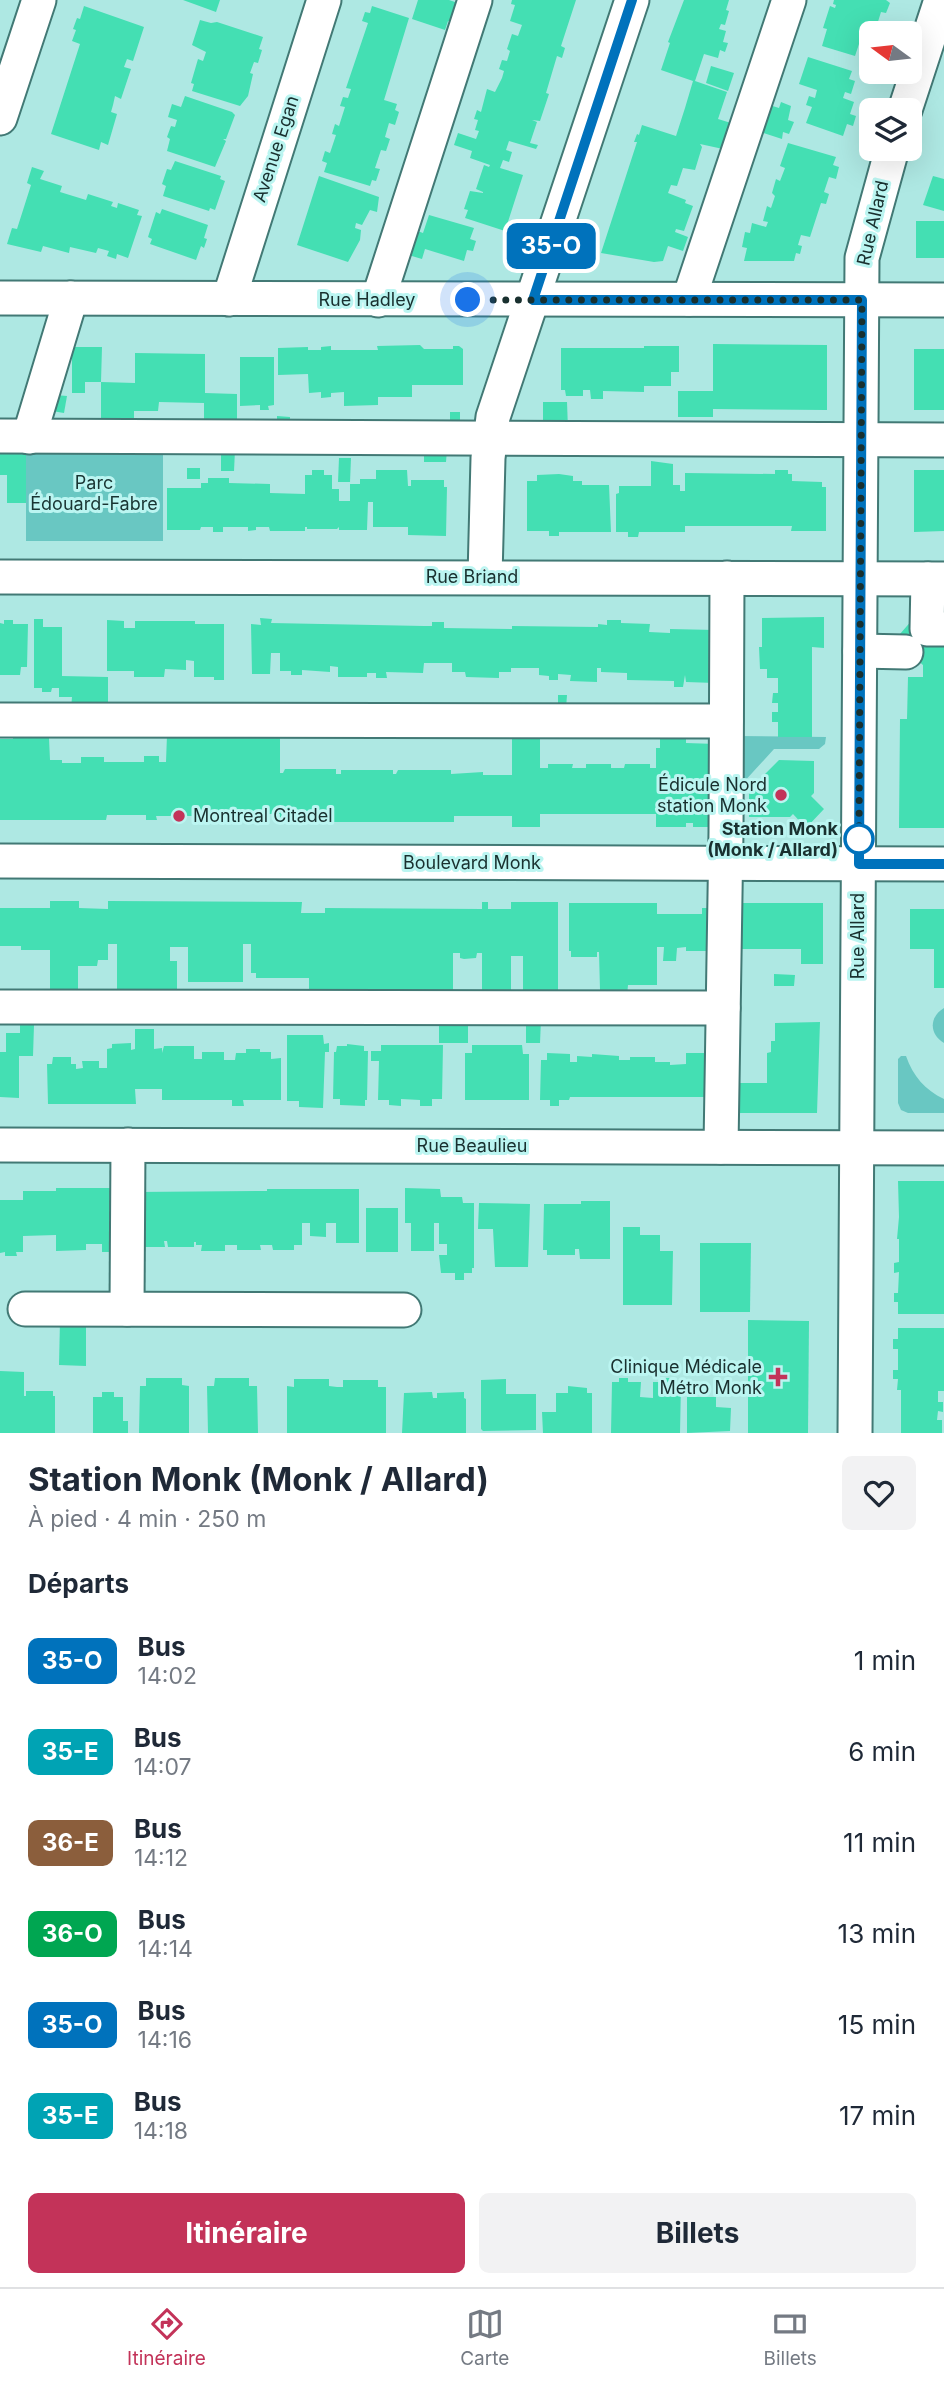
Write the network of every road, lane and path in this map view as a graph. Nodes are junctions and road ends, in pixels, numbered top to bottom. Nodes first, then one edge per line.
1 (39, 0) edge
2 (324, 0) edge
3 (475, 0) edge
4 (632, 0) edge
5 (789, 0) edge
6 (941, 0) edge
7 (909, 98) edge
8 (0, 118) edge
9 (889, 161) edge
10 (0, 298) edge
11 (71, 298) junction
12 (229, 299) junction
13 (689, 299) junction
14 (378, 300) junction
15 (533, 300) junction
16 (862, 300) junction
17 (944, 300) edge
18 (15, 437) edge
19 (489, 439) junction
20 (862, 439) junction
21 (944, 440) edge
22 (0, 577) edge
23 (485, 577) junction
24 (727, 578) junction
25 (860, 578) junction
26 (936, 579) edge
27 (944, 629) edge
28 (860, 652) junction
29 (906, 652) dead end
30 (0, 720) edge
31 (726, 720) junction
32 (0, 861) edge
33 (725, 863) junction
34 (859, 864) junction
35 (944, 864) edge
36 (0, 1007) edge
37 (723, 1008) junction
38 (0, 1145) edge
39 (128, 1145) junction
40 (721, 1147) junction
41 (857, 1148) junction
42 (944, 1148) edge
43 (24, 1309) dead end
44 (127, 1309) junction
45 (404, 1310) dead end
46 (855, 1433) edge

1 - 8 street
2 - 12 street, Avenue Egan
3 - 14 street
4 - 15 street
5 - 13 street
6 - 7 street
9 - 16 street, Rue Allard
10 - 11 street, Rue Hadley
11 - 12 street, Rue Hadley
11 - 18 street
12 - 14 street, Rue Hadley
13 - 15 street, Rue Hadley
13 - 16 street, Rue Hadley
14 - 15 street, Rue Hadley
15 - 19 street
16 - 17 street, Rue Hadley
16 - 20 street, Rue Allard
18 - 19 street
19 - 20 street
19 - 23 street
20 - 21 street
20 - 25 street, Rue Allard
22 - 23 street, Rue Briand
23 - 24 street, Rue Briand
24 - 25 street, Rue Briand
24 - 31 street
25 - 26 street, Rue Briand
25 - 28 street, Rue Allard
26 - 27 street
28 - 29 street
28 - 34 street, Rue Allard
30 - 31 street
31 - 33 street
32 - 33 street, Boulevard Monk
33 - 34 street, Boulevard Monk
33 - 37 street
34 - 35 street, Boulevard Monk
34 - 41 street, Rue Allard
36 - 37 street
37 - 40 street
38 - 39 street, Rue Beaulieu
39 - 40 street, Rue Beaulieu
39 - 44 street
40 - 41 street, Rue Beaulieu
41 - 42 street, Rue Beaulieu
41 - 46 street, Rue Allard
43 - 44 street
44 - 45 street

